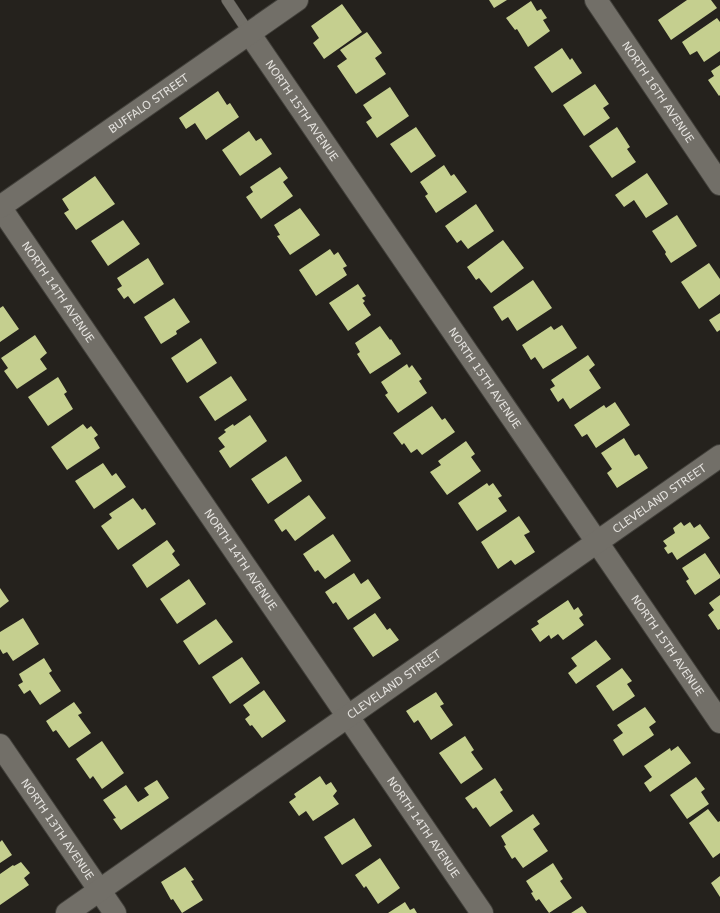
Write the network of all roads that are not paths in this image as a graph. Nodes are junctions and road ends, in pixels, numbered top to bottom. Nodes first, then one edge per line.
1 (227, 0) edge
2 (297, 0) edge
3 (596, 0) edge
4 (250, 33) junction
5 (720, 184) edge
6 (0, 207) edge
7 (720, 456) edge
8 (597, 542) junction
9 (348, 717) junction
10 (720, 722) edge
11 (0, 745) edge
12 (99, 890) junction
13 (67, 913) edge
14 (114, 913) edge
15 (482, 913) edge

1 - 4 lane
2 - 4 street, BUFFALO STREET
3 - 5 street, NORTH 16TH AVENUE
4 - 6 street, BUFFALO STREET
4 - 8 street, NORTH 15TH AVENUE
6 - 9 street, NORTH 14TH AVENUE
7 - 8 street, CLEVELAND STREET
8 - 9 street, CLEVELAND STREET
8 - 10 street, NORTH 15TH AVENUE
9 - 12 street, CLEVELAND STREET
9 - 15 street, NORTH 14TH AVENUE
11 - 12 street, NORTH 13TH AVENUE
12 - 13 street, CLEVELAND STREET
12 - 14 street, NORTH 13TH AVENUE

